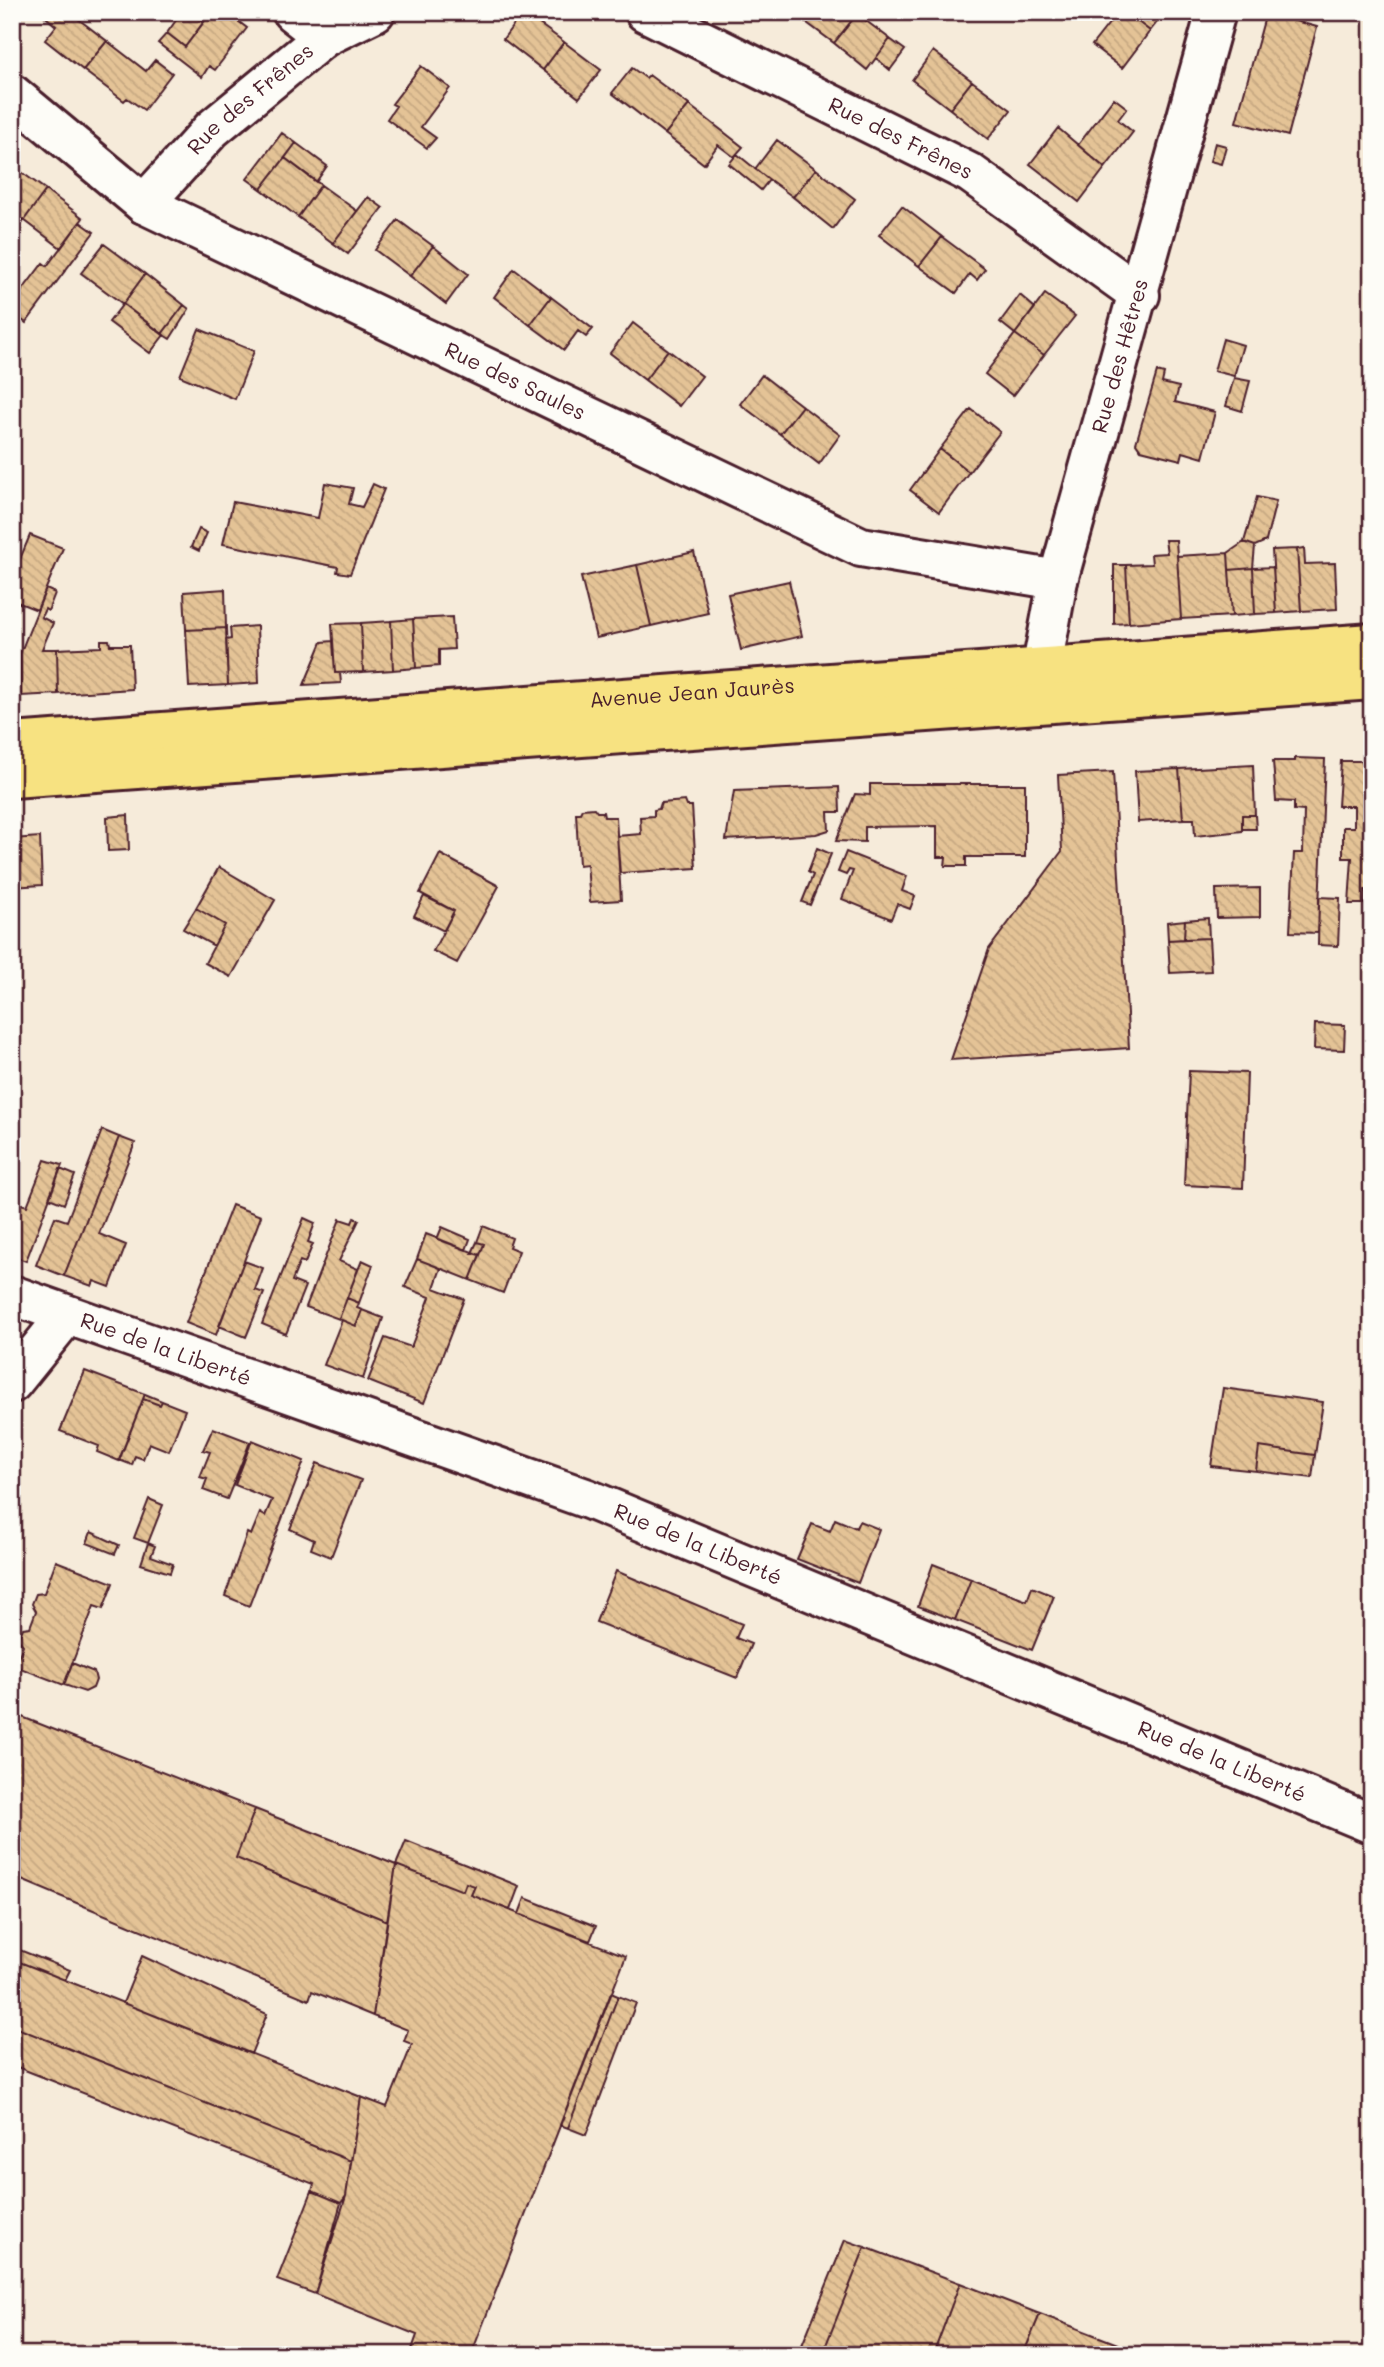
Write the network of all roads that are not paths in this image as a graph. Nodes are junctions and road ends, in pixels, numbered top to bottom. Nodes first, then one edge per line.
1 (292, 12) edge
2 (375, 12) edge
3 (645, 12) edge
4 (1216, 12) edge
5 (324, 37) junction
6 (12, 94) edge
7 (144, 204) junction
8 (1140, 295) junction
9 (1058, 580) junction
10 (1372, 643) edge
11 (1372, 680) edge
12 (1042, 685) junction
13 (12, 743) edge
14 (12, 778) edge
15 (12, 1295) edge
16 (67, 1315) junction
17 (12, 1383) edge
18 (1372, 1824) edge

1 - 5 street
2 - 5 street, Rue des Frênes
3 - 8 street, Rue des Frênes
4 - 8 street, Rue des Hêtres
5 - 7 street, Rue des Frênes
6 - 7 street, Rue des Saules
7 - 9 street, Rue des Saules
8 - 9 street, Rue des Hêtres
9 - 12 street, Rue des Hêtres
10 - 12 main road, Avenue Jean Jaurès
11 - 12 main road, Avenue Jean Jaurès
12 - 13 main road, Avenue Jean Jaurès
12 - 14 main road, Avenue Jean Jaurès
15 - 16 street, Rue de la Liberté
16 - 17 street
16 - 18 street, Rue de la Liberté

